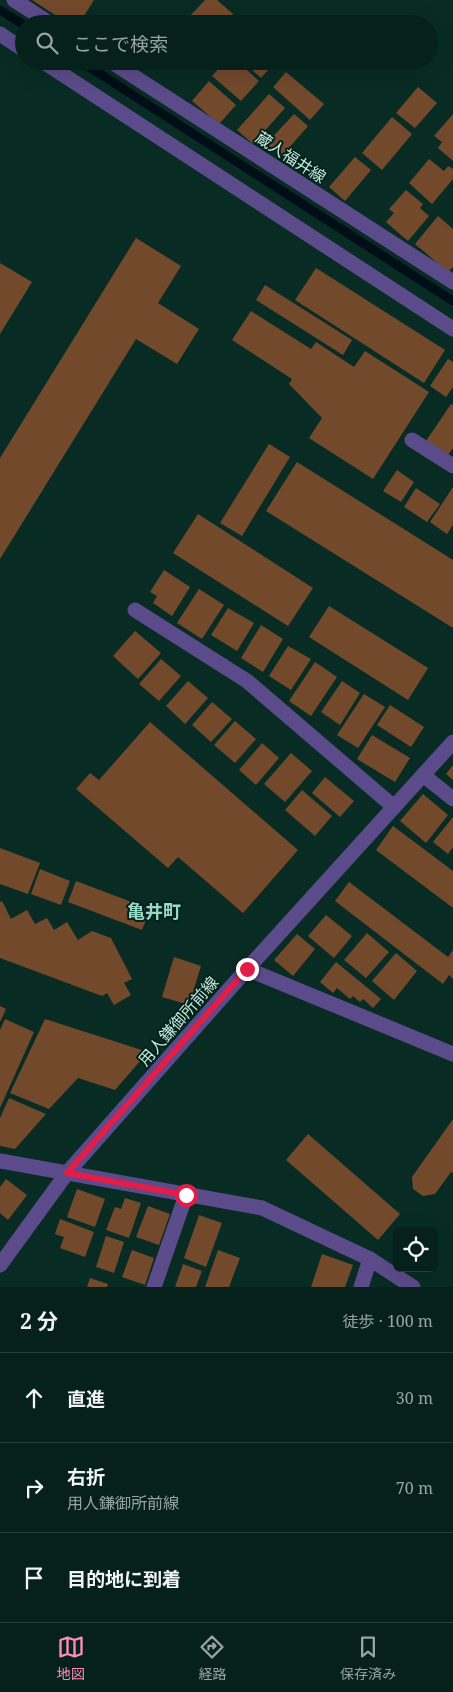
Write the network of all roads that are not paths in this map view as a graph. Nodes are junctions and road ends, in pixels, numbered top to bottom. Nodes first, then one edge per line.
1 (14, 0) edge
2 (37, 15) edge
3 (0, 34) edge
4 (15, 44) edge
5 (56, 70) edge
6 (124, 70) edge
7 (453, 282) edge
8 (453, 329) edge
9 (412, 440) dead end
10 (453, 466) edge
11 (135, 610) dead end
12 (453, 742) edge
13 (423, 775) junction
14 (453, 799) edge
15 (394, 807) junction
16 (247, 969) junction
17 (453, 1054) edge
18 (0, 1161) edge
19 (67, 1173) junction
20 (186, 1195) junction
21 (370, 1259) junction
22 (0, 1265) edge
23 (154, 1287) edge
24 (361, 1287) edge
25 (413, 1287) edge

1 - 2 street
3 - 4 street
5 - 8 street
6 - 7 street, 蔵人福井線
9 - 10 street
11 - 15 street
12 - 13 street, 用人鎌御所前線
13 - 14 street
13 - 15 street, 用人鎌御所前線
15 - 16 street, 用人鎌御所前線
16 - 17 street
16 - 19 street, 用人鎌御所前線
18 - 19 street
19 - 20 street
19 - 22 street, 用人鎌御所前線
20 - 21 street
20 - 23 street
21 - 24 street
21 - 25 street

